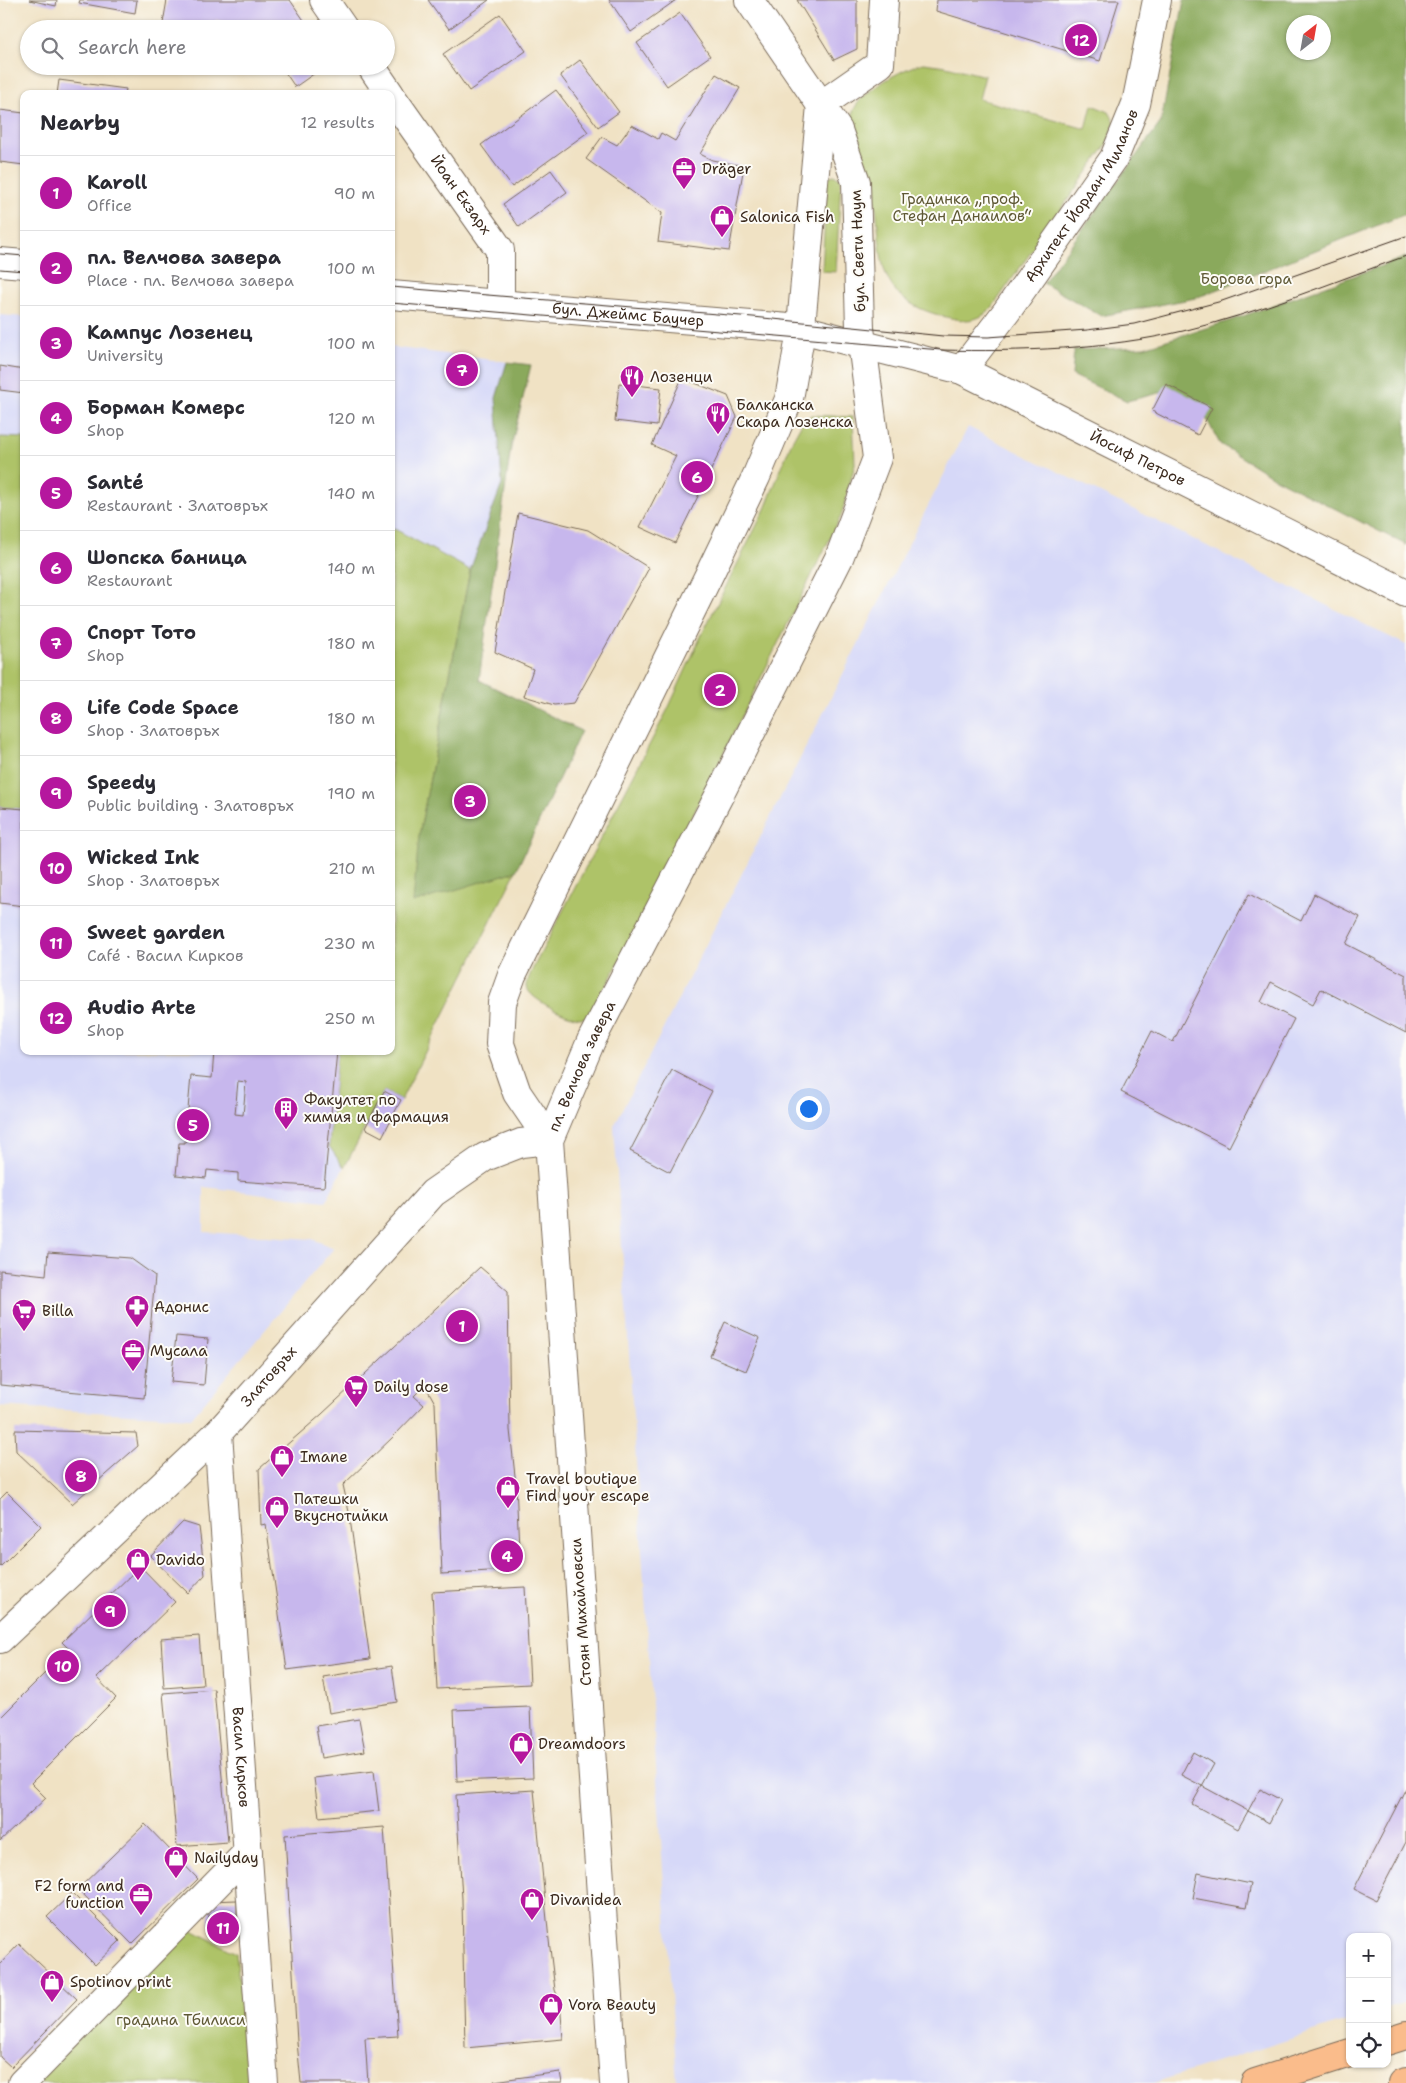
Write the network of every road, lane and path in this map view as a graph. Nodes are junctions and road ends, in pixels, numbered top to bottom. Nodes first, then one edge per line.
1 (324, 0) edge
2 (749, 0) edge
3 (884, 0) edge
4 (1157, 0) edge
5 (338, 20) edge
6 (377, 75) edge
7 (388, 90) edge
8 (395, 101) edge
9 (821, 105) junction
10 (0, 262) edge
11 (20, 264) edge
12 (395, 295) edge
13 (500, 304) junction
14 (801, 330) junction
15 (862, 346) junction
16 (962, 370) junction
17 (1406, 593) edge
18 (549, 1140) junction
19 (218, 1432) junction
20 (0, 1639) edge
21 (248, 1852) junction
22 (1406, 2035) edge
23 (1391, 2040) edge
24 (1346, 2054) edge
25 (1406, 2082) edge
26 (22, 2083) edge
27 (264, 2083) edge
28 (614, 2083) edge
29 (1255, 2083) edge
30 (1402, 2083) edge

1 - 5 street
2 - 9 street, бул. Свети Наум
3 - 9 street
4 - 16 street, Архитект Йордан Миланов
6 - 7 street, Йоан Екзарх
8 - 13 street, Йоан Екзарх
9 - 14 street
9 - 15 street, бул. Свети Наум
10 - 11 street
12 - 13 street, бул. Джеймс Баучер
13 - 14 street, бул. Джеймс Баучер
14 - 15 street, бул. Джеймс Баучер
14 - 18 street, пл. Велчова завера
15 - 16 street, Йосиф Петров
15 - 18 street, пл. Велчова завера
16 - 17 street, Йосиф Петров
18 - 19 street, Златовръх
18 - 28 street, Стоян Михайловски
19 - 20 street, Златовръх
19 - 21 street, Васил Кирков
21 - 26 street
21 - 27 street, Васил Кирков
22 - 23 main road
24 - 29 main road
25 - 30 main road

